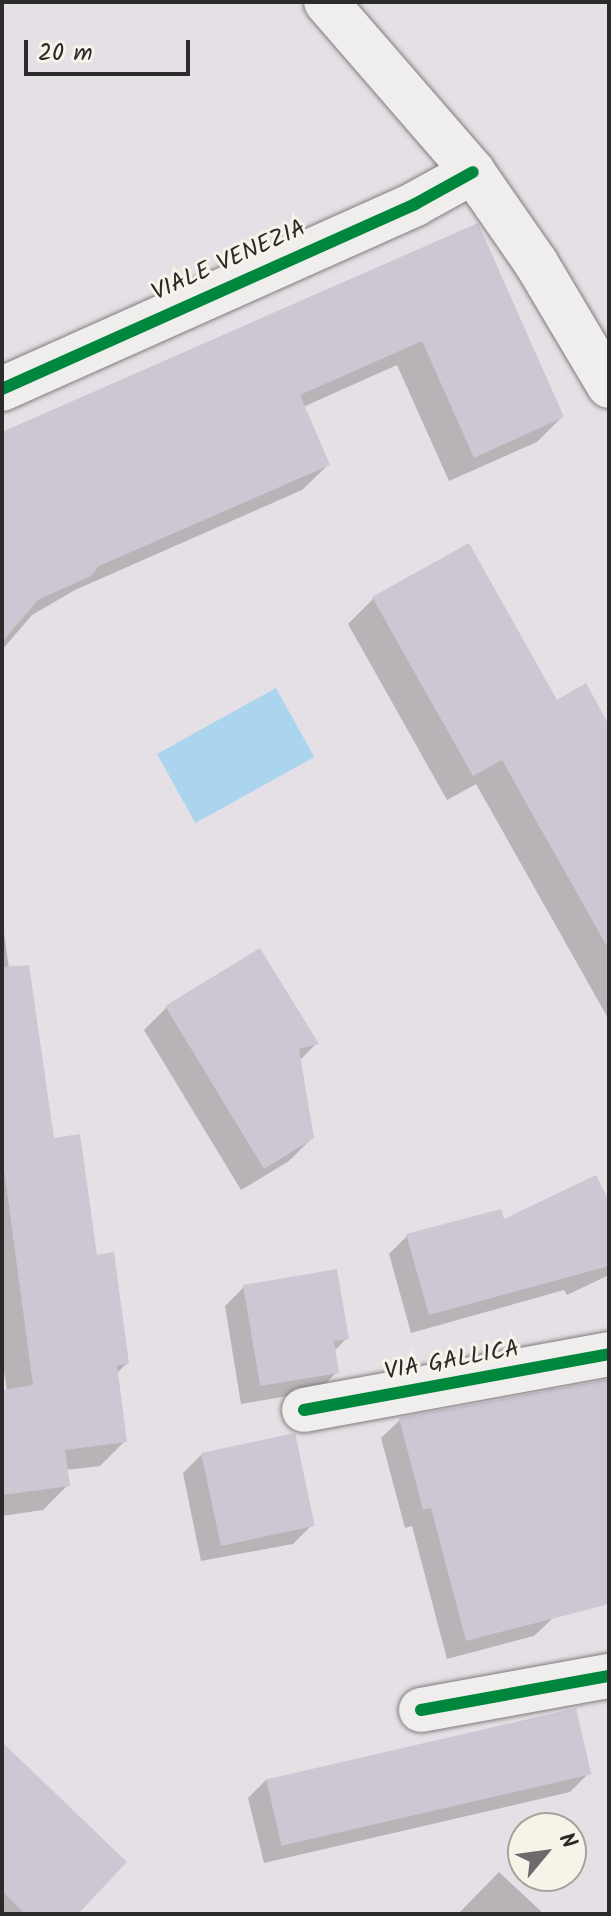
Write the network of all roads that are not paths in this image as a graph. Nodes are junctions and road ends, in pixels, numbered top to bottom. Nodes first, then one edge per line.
1 (326, 2) edge
2 (473, 172) junction
3 (609, 386) edge
4 (2, 389) edge
5 (609, 1354) edge
6 (304, 1410) dead end
7 (609, 1676) edge
8 (421, 1710) dead end

1 - 2 street
2 - 3 street
2 - 4 street, VIALE VENEZIA
5 - 6 street, VIA GALLICA
7 - 8 street

